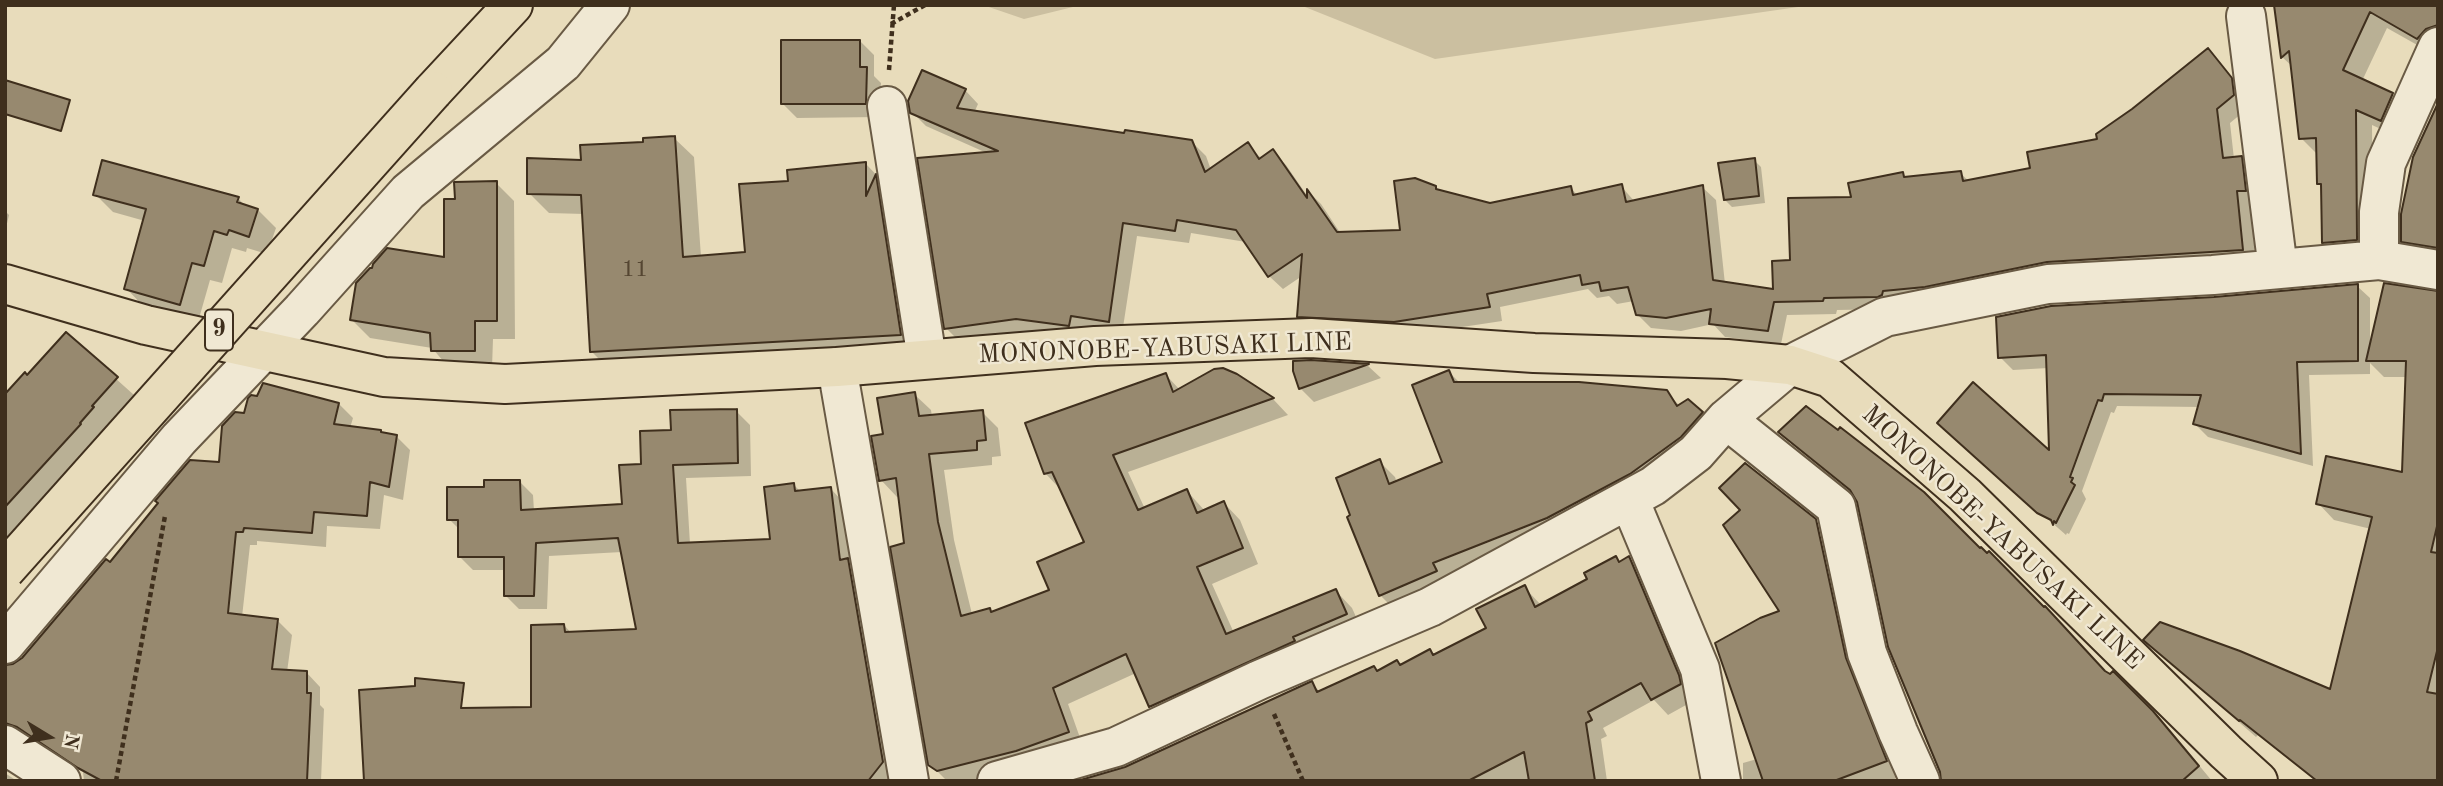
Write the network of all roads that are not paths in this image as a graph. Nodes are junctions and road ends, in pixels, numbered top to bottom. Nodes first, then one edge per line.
1 (513, 5) edge
2 (610, 5) edge
3 (2246, 16) dead end
4 (2438, 47) edge
5 (887, 106) road end
6 (2379, 260) junction
7 (2278, 269) junction
8 (2438, 270) edge
9 (5, 284) edge
10 (262, 351) junction
11 (927, 359) junction
12 (1790, 365) junction
13 (837, 367) junction
14 (1726, 419) junction
15 (1629, 499) junction
16 (5, 570) edge
17 (5, 645) edge
18 (5, 745) edge
19 (61, 781) edge
20 (909, 781) edge
21 (997, 781) edge
22 (1721, 781) edge
23 (1920, 781) edge
24 (2258, 781) edge

1 - 16 main road, 9, bridge
2 - 10 street
3 - 7 street
4 - 6 street
5 - 11 street
6 - 7 street
6 - 8 street
7 - 12 street
9 - 10 main road, MONONOBE-YABUSAKI LINE
10 - 13 main road, MONONOBE-YABUSAKI LINE
10 - 17 street
11 - 12 main road, MONONOBE-YABUSAKI LINE
11 - 13 main road, MONONOBE-YABUSAKI LINE
12 - 14 street
12 - 24 main road, MONONOBE-YABUSAKI LINE
13 - 20 street
14 - 15 street
14 - 23 street
15 - 21 street
15 - 22 street
18 - 19 street

